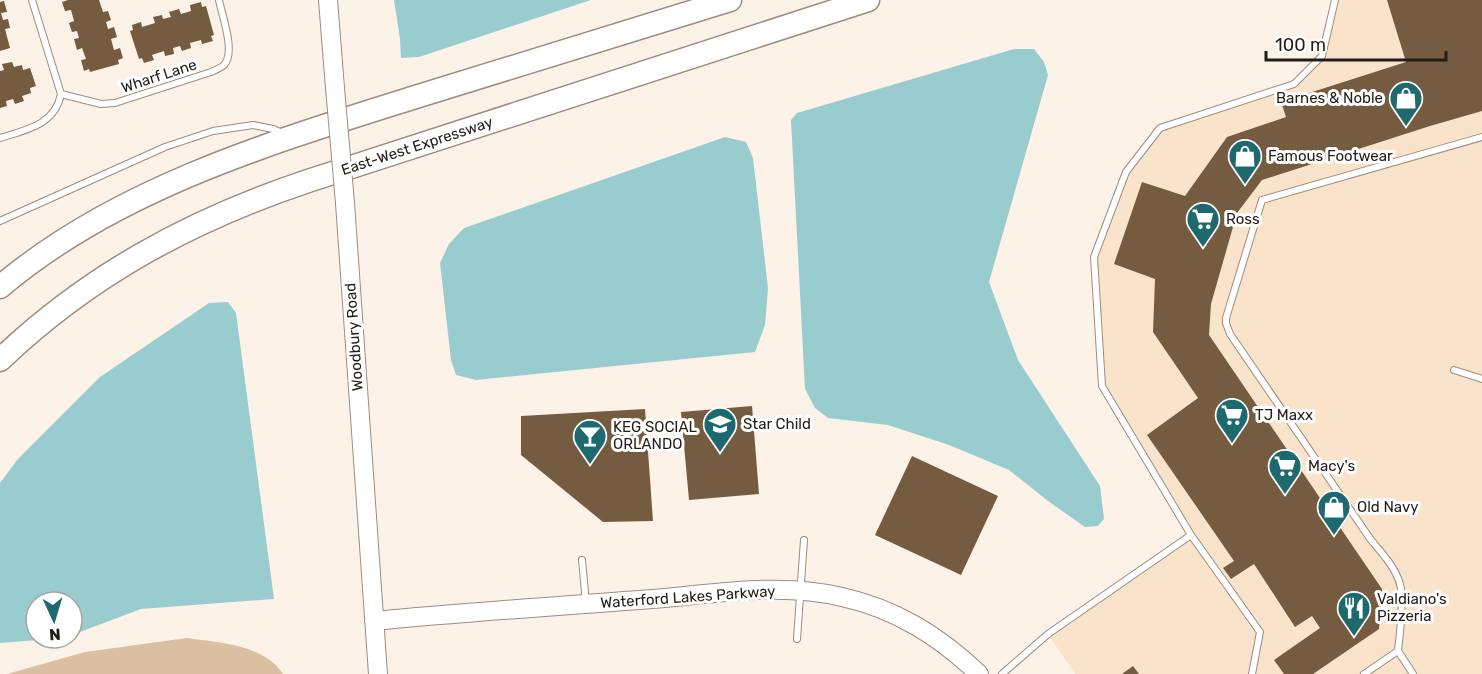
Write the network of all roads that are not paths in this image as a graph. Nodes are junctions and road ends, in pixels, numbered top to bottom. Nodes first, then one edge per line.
1 (32, 0) edge
2 (219, 0) edge
3 (328, 0) edge
4 (730, 0) edge
5 (868, 0) edge
6 (1335, 0) edge
7 (61, 94) junction
8 (292, 137) junction
9 (1482, 137) edge
10 (0, 138) edge
11 (0, 221) edge
12 (0, 287) edge
13 (0, 360) edge
14 (1454, 370) dead end
15 (1482, 379) edge
16 (1191, 535) junction
17 (804, 540) dead end
18 (582, 560) dead end
19 (799, 591) junction
20 (586, 604) junction
21 (374, 621) junction
22 (797, 639) dead end
23 (1398, 651) junction
24 (378, 674) edge
25 (979, 674) edge
26 (1002, 674) edge
27 (1252, 674) edge
28 (1364, 674) edge
29 (1413, 674) edge

1 - 7 lane
2 - 7 lane, Wharf Lane
3 - 21 street, Woodbury Road, bridge
4 - 8 highway
5 - 13 highway, East-West Expressway
6 - 16 lane
7 - 10 lane
8 - 11 lane
8 - 12 highway
9 - 23 lane
14 - 15 lane
16 - 26 lane
16 - 27 lane
17 - 19 lane
18 - 20 lane
19 - 20 street, Waterford Lakes Parkway
19 - 22 lane
19 - 25 street, Waterford Lakes Parkway
20 - 21 street, Waterford Lakes Parkway
21 - 24 street, Woodbury Road
23 - 28 lane
23 - 29 lane

